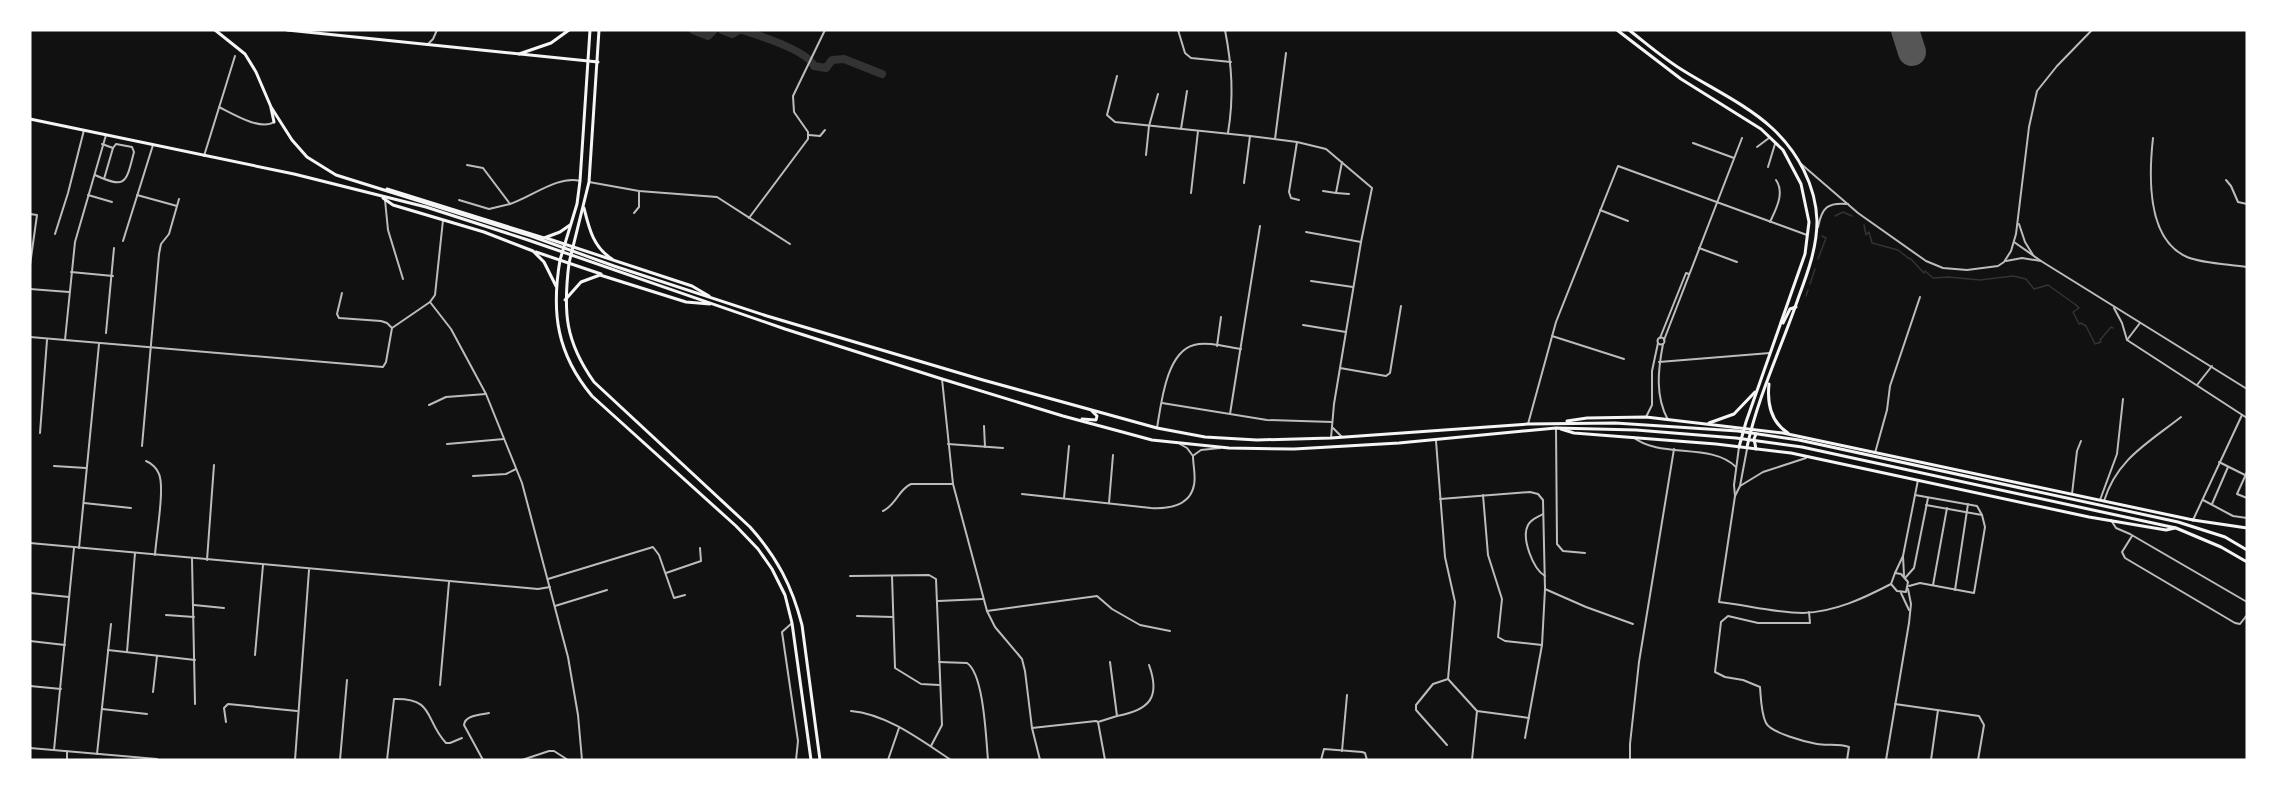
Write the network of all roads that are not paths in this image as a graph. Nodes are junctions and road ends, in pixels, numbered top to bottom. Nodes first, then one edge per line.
1 (215, 30) edge
2 (289, 30) edge
3 (437, 30) edge
4 (569, 30) edge
5 (590, 30) edge
6 (599, 30) edge
7 (825, 30) edge
8 (1178, 30) edge
9 (1225, 30) edge
10 (1617, 30) edge
11 (1629, 30) edge
12 (2092, 30) edge
13 (325, 32) edge
14 (599, 42) junction
15 (427, 45) junction
16 (590, 47) junction
17 (1286, 53) dead end
18 (518, 54) junction
19 (235, 56) dead end
20 (589, 61) junction
21 (598, 62) junction
22 (1231, 62) junction
23 (1117, 76) dead end
24 (1187, 91) dead end
25 (1158, 94) dead end
26 (219, 107) junction
27 (271, 107) junction
28 (30, 118) edge
29 (274, 122) joint
30 (1149, 126) junction
31 (1180, 129) junction
32 (84, 130) junction
33 (825, 130) dead end
34 (1198, 131) junction
35 (1228, 133) junction
36 (106, 135) junction
37 (809, 135) junction
38 (1250, 136) junction
39 (1770, 137) junction
40 (1742, 138) dead end
41 (2153, 138) dead end
42 (1275, 139) junction
43 (1297, 142) junction
44 (1776, 142) junction
45 (1693, 143) dead end
46 (102, 144) junction
47 (153, 145) junction
48 (1757, 147) dead end
49 (113, 148) junction
50 (1146, 155) dead end
51 (204, 156) junction
52 (1734, 158) junction
53 (1341, 162) junction
54 (1800, 163) junction
55 (467, 165) dead end
56 (1768, 167) dead end
57 (94, 175) junction
58 (104, 179) junction
59 (1776, 180) dead end
60 (2226, 180) dead end
61 (580, 181) junction
62 (589, 182) junction
63 (1244, 183) dead end
64 (376, 187) junction
65 (639, 191) junction
66 (1323, 191) dead end
67 (1191, 193) dead end
68 (1336, 193) junction
69 (1349, 194) dead end
70 (88, 195) junction
71 (137, 195) junction
72 (382, 196) junction
73 (179, 199) dead end
74 (385, 200) junction
75 (459, 200) dead end
76 (1299, 200) dead end
77 (112, 202) dead end
78 (510, 204) junction
79 (1717, 204) junction
80 (1848, 204) junction
81 (2247, 204) edge
82 (177, 206) junction
83 (584, 207) junction
84 (1600, 210) junction
85 (634, 213) dead end
86 (30, 214) edge
87 (749, 218) junction
88 (444, 219) junction
89 (1628, 221) dead end
90 (2018, 221) junction
91 (1770, 222) junction
92 (571, 225) junction
93 (1260, 226) dead end
94 (1306, 232) dead end
95 (55, 234) dead end
96 (1808, 235) junction
97 (544, 238) junction
98 (123, 241) dead end
99 (1361, 242) junction
100 (2014, 242) junction
101 (564, 244) junction
102 (790, 244) dead end
103 (1814, 247) junction
104 (114, 248) dead end
105 (573, 248) junction
106 (1699, 248) junction
107 (533, 251) junction
108 (2033, 255) junction
109 (30, 257) edge
110 (560, 260) junction
111 (615, 261) junction
112 (2042, 261) junction
113 (1737, 262) dead end
114 (2004, 262) junction
115 (569, 263) junction
116 (30, 265) edge
117 (2247, 267) edge
118 (71, 272) junction
119 (1689, 274) junction
120 (112, 276) junction
121 (611, 277) junction
122 (402, 279) dead end
123 (1311, 281) dead end
124 (556, 286) junction
125 (1353, 287) junction
126 (30, 289) edge
127 (69, 292) junction
128 (342, 293) dead end
129 (1920, 297) dead end
130 (565, 300) junction
131 (430, 302) junction
132 (715, 302) junction
133 (1401, 306) dead end
134 (2112, 306) junction
135 (1796, 307) junction
136 (1221, 317) dead end
137 (2140, 323) junction
138 (1303, 326) dead end
139 (1780, 327) junction
140 (392, 328) junction
141 (1346, 332) junction
142 (106, 333) dead end
143 (1552, 336) junction
144 (30, 337) edge
145 (1660, 338) junction
146 (47, 339) junction
147 (1664, 340) junction
148 (2127, 340) junction
149 (65, 341) junction
150 (1658, 343) junction
151 (99, 344) junction
152 (1663, 344) junction
153 (151, 346) junction
154 (1217, 346) junction
155 (1241, 349) junction
156 (1770, 353) junction
157 (1624, 359) dead end
158 (1659, 362) junction
159 (2212, 366) junction
160 (1340, 368) junction
161 (1770, 376) junction
162 (942, 379) junction
163 (2197, 385) junction
164 (2247, 389) edge
165 (1757, 390) junction
166 (486, 394) junction
167 (2123, 399) dead end
168 (1653, 401) junction
169 (1661, 401) junction
170 (1067, 402) junction
171 (1162, 403) junction
172 (429, 405) dead end
173 (1230, 414) junction
174 (2242, 415) junction
175 (1063, 416) junction
176 (1646, 417) junction
177 (2181, 417) dead end
178 (2247, 418) edge
179 (1668, 420) junction
180 (1746, 422) junction
181 (1333, 423) junction
182 (1560, 423) junction
183 (1753, 423) junction
184 (1528, 424) junction
185 (1705, 424) junction
186 (984, 426) dead end
187 (1719, 426) junction
188 (1157, 428) junction
189 (1333, 428) junction
190 (1556, 428) junction
191 (1744, 428) junction
192 (1751, 429) junction
193 (1760, 430) junction
194 (40, 433) dead end
195 (1791, 435) junction
196 (1342, 437) junction
197 (1633, 437) junction
198 (1331, 438) junction
199 (1436, 439) junction
200 (504, 440) junction
201 (2081, 441) dead end
202 (1172, 442) junction
203 (447, 444) dead end
204 (948, 444) junction
205 (1716, 444) junction
206 (142, 446) dead end
207 (1069, 446) dead end
208 (985, 447) junction
209 (1229, 447) junction
210 (1739, 447) junction
211 (1003, 448) dead end
212 (1747, 448) junction
213 (1674, 449) junction
214 (1756, 449) junction
215 (1875, 453) junction
216 (1113, 455) dead end
217 (1193, 456) junction
218 (1809, 457) junction
219 (146, 461) dead end
220 (2219, 462) junction
221 (214, 465) dead end
222 (54, 466) dead end
223 (1736, 467) junction
224 (2228, 467) junction
225 (87, 468) junction
226 (516, 469) junction
227 (2246, 474) edge
228 (473, 476) dead end
229 (1918, 480) junction
230 (953, 484) junction
231 (1740, 486) junction
232 (1022, 494) dead end
233 (2072, 494) junction
234 (1483, 495) junction
235 (1915, 495) junction
236 (1735, 496) junction
237 (1928, 497) junction
238 (1064, 498) junction
239 (1440, 498) junction
240 (2247, 498) edge
241 (2202, 500) junction
242 (2102, 501) junction
243 (84, 503) junction
244 (1108, 503) junction
245 (1968, 504) junction
246 (2212, 504) junction
247 (1926, 505) junction
248 (131, 508) dead end
249 (1947, 508) junction
250 (883, 511) dead end
251 (1967, 512) junction
252 (1544, 514) junction
253 (2163, 514) junction
254 (1982, 515) junction
255 (2247, 518) edge
256 (2112, 520) junction
257 (2193, 520) junction
258 (2178, 522) junction
259 (2176, 528) junction
260 (2247, 528) edge
261 (2132, 536) junction
262 (30, 543) edge
263 (74, 548) junction
264 (79, 548) junction
265 (700, 548) dead end
266 (2247, 550) edge
267 (135, 553) junction
268 (1585, 553) dead end
269 (155, 555) junction
270 (1903, 556) junction
271 (192, 559) junction
272 (207, 560) junction
273 (2247, 562) edge
274 (263, 565) junction
275 (309, 570) junction
276 (666, 573) junction
277 (1895, 573) junction
278 (850, 576) dead end
279 (892, 576) junction
280 (1545, 576) junction
281 (1904, 577) junction
282 (548, 579) junction
283 (449, 582) junction
284 (1891, 584) junction
285 (1933, 585) junction
286 (550, 587) junction
287 (1909, 587) junction
288 (1545, 589) junction
289 (607, 590) dead end
290 (1955, 590) junction
291 (30, 593) edge
292 (1901, 593) junction
293 (685, 595) dead end
294 (69, 597) junction
295 (983, 599) junction
296 (938, 601) junction
297 (2247, 602) edge
298 (194, 605) junction
299 (555, 607) junction
300 (224, 608) dead end
301 (987, 611) junction
302 (1809, 612) junction
303 (1910, 613) junction
304 (166, 615) dead end
305 (2247, 615) edge
306 (857, 616) dead end
307 (194, 617) junction
308 (893, 617) junction
309 (792, 623) junction
310 (111, 624) dead end
311 (1633, 624) dead end
312 (1170, 631) dead end
313 (30, 641) edge
314 (2247, 642) edge
315 (65, 645) junction
316 (1542, 645) junction
317 (2247, 649) edge
318 (108, 650) junction
319 (127, 652) junction
320 (255, 655) dead end
321 (157, 656) junction
322 (195, 660) junction
323 (939, 662) junction
324 (1110, 662) dead end
325 (1149, 665) dead end
326 (1448, 679) junction
327 (347, 680) dead end
328 (440, 685) dead end
329 (940, 685) junction
330 (30, 686) edge
331 (61, 689) junction
332 (153, 692) dead end
333 (1347, 695) dead end
334 (195, 704) dead end
335 (1895, 704) junction
336 (102, 709) junction
337 (1938, 710) junction
338 (297, 711) junction
339 (851, 711) dead end
340 (1477, 711) junction
341 (489, 713) dead end
342 (147, 714) dead end
343 (1117, 716) junction
344 (1528, 718) junction
345 (226, 722) dead end
346 (1098, 722) junction
347 (898, 728) junction
348 (1032, 728) junction
349 (462, 738) dead end
350 (1526, 738) dead end
351 (1447, 745) dead end
352 (931, 746) junction
353 (30, 748) edge
354 (54, 750) junction
355 (67, 751) junction
356 (1342, 751) junction
357 (97, 754) junction
358 (157, 759) edge
359 (67, 760) edge
360 (295, 760) edge
361 (340, 760) edge
362 (387, 760) edge
363 (483, 760) edge
364 (522, 760) edge
365 (568, 760) edge
366 (582, 760) edge
367 (796, 760) edge
368 (811, 760) edge
369 (820, 760) edge
370 (888, 760) edge
371 (951, 760) edge
372 (988, 760) edge
373 (1040, 760) edge
374 (1105, 760) edge
375 (1321, 760) edge
376 (1367, 760) edge
377 (1472, 760) edge
378 (1630, 760) edge
379 (1847, 760) edge
380 (1886, 760) edge
381 (1931, 760) edge
382 (1978, 760) edge

1 - 27 main road
2 - 13 main road
3 - 15 street
4 - 18 main road
5 - 16 main road
6 - 14 main road
7 - 37 street
8 - 22 street
9 - 22 street
10 - 39 main road
11 - 54 main road
12 - 90 street
13 - 15 main road
14 - 16 main road
14 - 21 main road
15 - 18 main road
16 - 20 main road
17 - 42 street
18 - 20 main road
19 - 26 street
20 - 21 main road
20 - 61 main road
21 - 62 main road
22 - 35 street
23 - 30 street
24 - 31 street
25 - 30 street
26 - 29 street
26 - 51 street
27 - 29 main road
27 - 64 main road
28 - 32 main road
30 - 31 street
30 - 50 street
31 - 34 street
32 - 36 main road
32 - 95 street
33 - 37 street
34 - 35 street
34 - 67 street
35 - 38 street
36 - 46 street
36 - 47 main road
37 - 87 street
38 - 42 street
38 - 63 street
39 - 44 main road
39 - 48 street
40 - 52 street
41 - 117 street
42 - 43 street
43 - 53 street
43 - 76 street
44 - 56 street
44 - 96 main road
45 - 52 street
46 - 49 street
46 - 57 street
47 - 51 main road
47 - 71 street
49 - 58 street
49 - 58 street
51 - 72 main road
52 - 79 street
53 - 68 street
53 - 99 street
54 - 80 street
54 - 103 main road
55 - 78 street
57 - 58 street
57 - 70 street
59 - 91 street
60 - 81 street
61 - 78 street
61 - 92 main road
62 - 65 street
62 - 83 main road
64 - 97 main road
64 - 132 main road
65 - 85 street
65 - 87 street
66 - 68 street
68 - 69 street
70 - 77 street
70 - 118 street
71 - 82 street
71 - 98 street
72 - 74 main road
72 - 132 main road
73 - 82 street
74 - 88 main road
74 - 122 street
75 - 78 street
79 - 84 street
79 - 91 street
79 - 106 street
80 - 103 street
80 - 114 street
82 - 153 street
83 - 105 main road
83 - 111 main road
84 - 89 street
84 - 143 street
86 - 109 street
87 - 102 street
88 - 107 main road
88 - 131 street
90 - 100 street
90 - 108 street
91 - 96 street
92 - 97 main road
92 - 101 main road
93 - 155 street
94 - 99 street
96 - 139 main road
97 - 101 main road
99 - 125 street
100 - 108 street
100 - 114 street
101 - 105 main road
101 - 110 main road
103 - 135 main road
104 - 120 street
105 - 111 main road
105 - 115 main road
106 - 113 street
106 - 119 street
107 - 110 main road
107 - 124 main road
108 - 112 street
109 - 116 street
110 - 115 main road
110 - 124 main road
111 - 132 main road
112 - 114 street
112 - 134 street
115 - 121 main road
115 - 130 main road
118 - 120 street
118 - 127 street
119 - 145 street
119 - 147 street
120 - 142 street
121 - 130 main road
121 - 132 main road
123 - 125 street
124 - 309 main road
125 - 141 street
126 - 127 street
127 - 149 street
128 - 140 street
129 - 215 street
130 - 369 main road
131 - 140 street
131 - 166 street
132 - 162 main road
132 - 170 main road
133 - 160 street
134 - 137 street
134 - 148 street
135 - 139 main road
135 - 161 main road
136 - 154 street
137 - 148 street
137 - 159 street
138 - 141 street
139 - 156 main road
140 - 153 street
141 - 160 street
143 - 157 street
143 - 184 street
144 - 146 street
145 - 147 street
145 - 150 street
146 - 149 street
146 - 194 street
147 - 152 street
148 - 163 street
149 - 151 street
150 - 152 street
150 - 168 street
151 - 153 street
151 - 225 street
152 - 158 street
153 - 206 street
154 - 155 street
154 - 171 street
155 - 173 street
156 - 158 street
156 - 165 main road
158 - 169 street
159 - 163 street
159 - 164 street
160 - 181 street
161 - 183 main road
161 - 195 main road
162 - 175 main road
162 - 204 street
163 - 174 street
165 - 180 main road
165 - 185 main road
166 - 172 street
166 - 200 street
167 - 242 street
168 - 169 street
168 - 176 street
169 - 179 street
170 - 175 main road
170 - 188 main road
171 - 173 street
171 - 188 street
173 - 181 street
174 - 178 street
174 - 220 street
175 - 202 main road
176 - 179 main road
176 - 182 main road
177 - 242 street
179 - 185 main road
180 - 183 main road
180 - 191 main road
181 - 189 street
182 - 184 main road
182 - 258 main road
183 - 192 main road
184 - 196 main road
185 - 187 main road
186 - 208 street
187 - 191 main road
187 - 205 main road
188 - 198 main road
189 - 196 street
189 - 198 street
190 - 197 main road
190 - 199 main road
190 - 259 main road
190 - 268 street
191 - 192 main road
191 - 210 main road
192 - 193 main road
192 - 212 main road
193 - 195 main road
193 - 214 main road
195 - 215 main road
196 - 198 main road
197 - 205 main road
197 - 213 street
199 - 209 main road
199 - 239 street
200 - 203 street
200 - 226 street
201 - 233 street
202 - 209 main road
202 - 217 street
204 - 208 street
204 - 230 street
205 - 210 main road
207 - 238 street
208 - 211 street
209 - 217 street
210 - 212 main road
210 - 223 street
212 - 214 main road
212 - 231 street
213 - 223 street
213 - 378 street
214 - 218 main road
215 - 233 main road
216 - 244 street
217 - 244 street
218 - 229 main road
218 - 231 street
219 - 269 street
220 - 224 street
220 - 241 street
221 - 272 street
222 - 225 street
223 - 236 street
224 - 227 street
224 - 246 street
225 - 243 street
226 - 228 street
226 - 282 street
227 - 240 street
229 - 235 street
229 - 256 main road
230 - 250 street
230 - 295 street
231 - 236 street
232 - 238 street
233 - 242 main road
234 - 239 street
234 - 252 street
234 - 316 street
235 - 237 street
235 - 270 street
236 - 302 street
237 - 245 street
237 - 247 street
238 - 244 street
239 - 326 street
241 - 246 street
241 - 257 street
242 - 253 main road
243 - 248 street
243 - 264 street
245 - 251 street
245 - 254 street
246 - 255 street
247 - 249 street
247 - 281 street
249 - 251 street
249 - 285 street
251 - 254 street
251 - 290 street
252 - 280 street
252 - 280 street
253 - 257 main road
253 - 258 main road
254 - 290 street
256 - 259 main road
256 - 261 street
257 - 260 main road
258 - 266 main road
259 - 273 main road
261 - 297 street
261 - 305 street
262 - 263 street
263 - 264 street
263 - 294 street
264 - 267 street
265 - 276 street
267 - 269 street
267 - 319 street
269 - 271 street
270 - 277 street
270 - 281 street
271 - 272 street
271 - 298 street
272 - 274 street
274 - 275 street
274 - 320 street
275 - 283 street
275 - 338 street
276 - 282 street
276 - 293 street
277 - 281 street
277 - 284 street
278 - 279 street
279 - 296 street
279 - 308 street
280 - 288 street
281 - 287 street
282 - 286 street
283 - 286 street
283 - 328 street
284 - 292 street
284 - 302 street
285 - 287 street
285 - 290 street
286 - 299 street
287 - 292 street
287 - 303 street
288 - 311 street
288 - 316 street
289 - 299 street
291 - 294 street
292 - 303 street
294 - 315 street
295 - 296 street
295 - 301 street
296 - 323 street
298 - 300 street
298 - 307 street
299 - 366 street
301 - 312 street
301 - 348 street
302 - 379 street
303 - 335 street
304 - 307 street
306 - 308 street
307 - 322 street
308 - 329 street
309 - 367 street
309 - 368 main road
310 - 318 street
313 - 315 street
314 - 317 street
315 - 331 street
316 - 344 street
318 - 319 street
318 - 336 street
319 - 321 street
321 - 322 street
321 - 332 street
322 - 334 street
323 - 329 street
323 - 372 street
324 - 343 street
325 - 343 street
326 - 340 street
326 - 351 street
327 - 361 street
329 - 352 street
330 - 331 street
331 - 354 street
333 - 356 street
335 - 337 street
335 - 380 street
336 - 342 street
336 - 357 street
337 - 381 street
337 - 382 street
338 - 345 street
338 - 360 street
339 - 347 street
340 - 344 street
340 - 377 street
341 - 363 street
343 - 346 street
344 - 350 street
346 - 348 street
346 - 374 street
347 - 352 street
347 - 370 street
348 - 373 street
349 - 362 street
352 - 371 street
353 - 354 street
354 - 355 street
355 - 357 street
355 - 359 street
356 - 375 street
356 - 376 street
357 - 358 street
364 - 365 street

